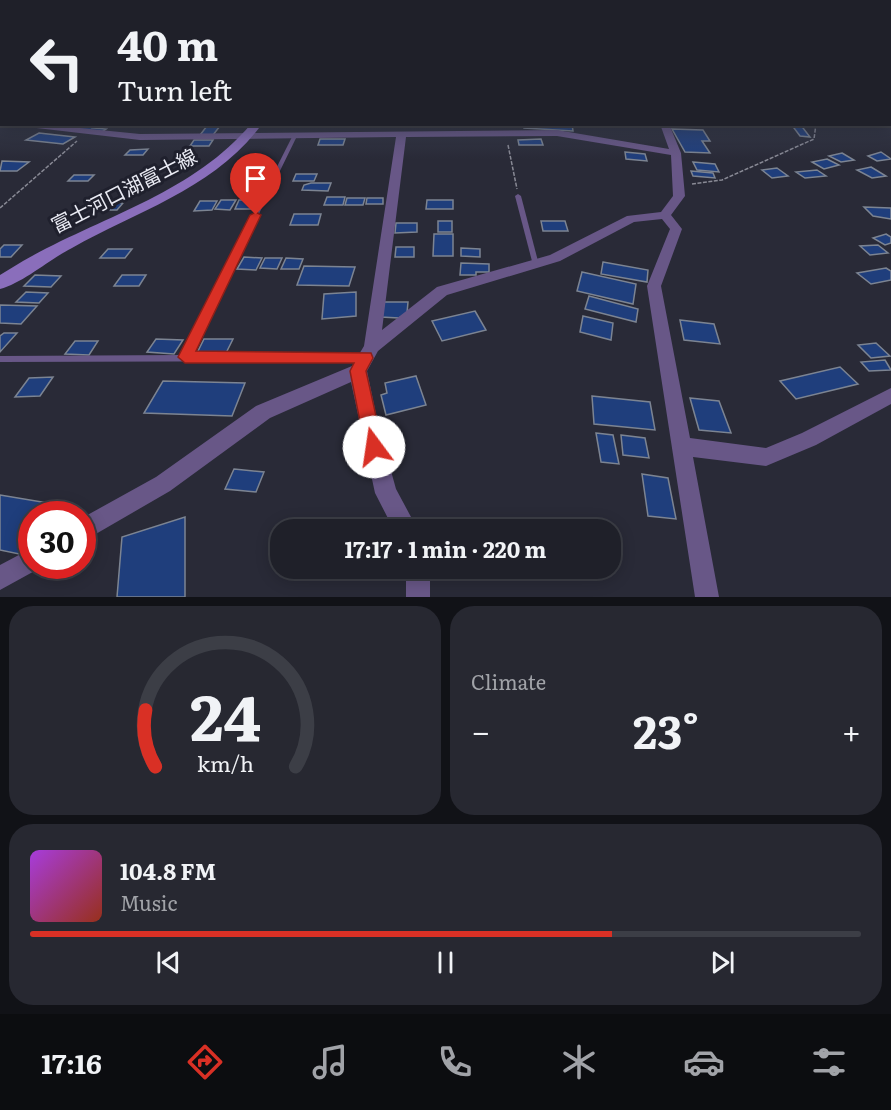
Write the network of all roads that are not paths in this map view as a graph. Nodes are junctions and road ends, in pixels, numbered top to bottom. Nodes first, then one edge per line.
1 (21, 126) edge
2 (31, 126) edge
3 (584, 126) edge
4 (665, 126) edge
5 (254, 129) edge
6 (402, 133) junction
7 (0, 134) edge
8 (296, 134) junction
9 (588, 140) junction
10 (676, 153) junction
11 (518, 196) road end
12 (664, 215) junction
13 (536, 265) junction
14 (0, 283) edge
15 (185, 357) junction
16 (365, 358) junction
17 (0, 359) edge
18 (891, 395) edge
19 (681, 446) junction
20 (401, 519) edge
21 (96, 523) edge
22 (18, 568) edge
23 (0, 578) edge
24 (418, 579) edge
25 (418, 597) edge
26 (707, 597) edge

1 - 7 street
2 - 5 street
3 - 9 street
4 - 10 street
5 - 8 street
5 - 14 main road, 富士河口湖富士線
6 - 8 street
6 - 9 street
6 - 16 street
8 - 15 lane
9 - 10 street
10 - 12 street
11 - 13 lane
12 - 13 street
12 - 19 street
13 - 16 street
15 - 16 lane
15 - 17 lane
16 - 20 street
16 - 21 street
18 - 19 street
19 - 26 street
22 - 23 street
24 - 25 street

